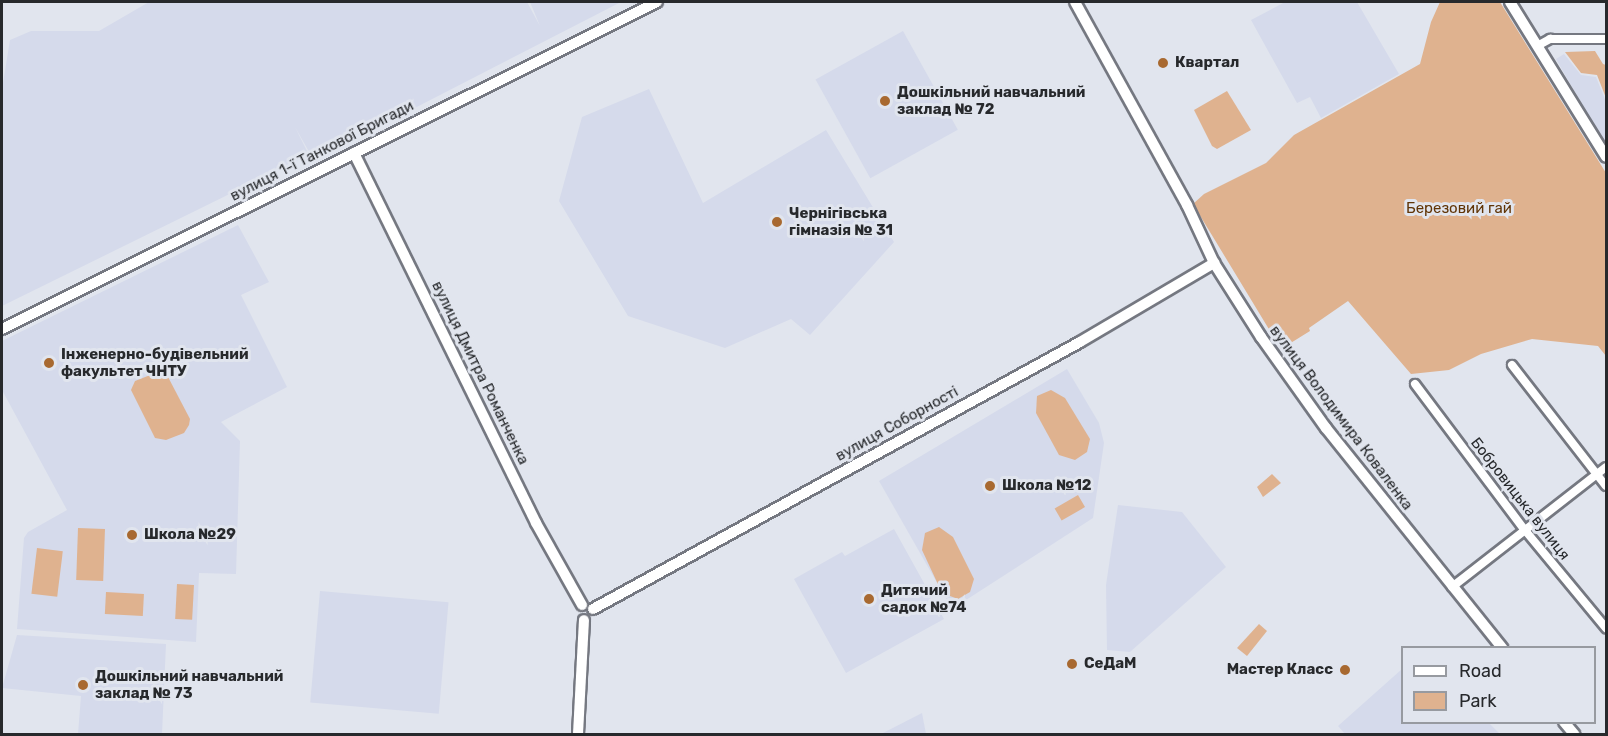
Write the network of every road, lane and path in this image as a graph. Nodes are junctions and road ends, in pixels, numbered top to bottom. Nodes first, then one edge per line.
1 (657, 2) edge
2 (1075, 2) edge
3 (1510, 2) edge
4 (1606, 39) edge
5 (1539, 45) junction
6 (354, 153) junction
7 (1606, 157) edge
8 (1214, 263) junction
9 (2, 329) edge
10 (1512, 365) dead end
11 (1415, 384) dead end
12 (1606, 467) edge
13 (1596, 474) junction
14 (1606, 486) edge
15 (1524, 529) junction
16 (1452, 587) junction
17 (588, 607) junction
18 (1606, 628) edge
19 (1500, 646) edge
20 (578, 735) edge

1 - 6 street, вулиця 1-ї Танкової Бригади
2 - 8 street, вулиця Володимира Коваленка
3 - 5 street
4 - 5 street
5 - 7 street
6 - 9 street, вулиця 1-ї Танкової Бригади
6 - 17 street, вулиця Дмитра Романченка
8 - 16 street, вулиця Володимира Коваленка
8 - 17 street, вулиця Соборності
10 - 13 street
11 - 15 street, Бобровицька вулиця
12 - 13 street
13 - 14 street
13 - 15 street
15 - 16 street
15 - 18 street, Бобровицька вулиця
16 - 19 street, вулиця Володимира Коваленка
17 - 20 street

